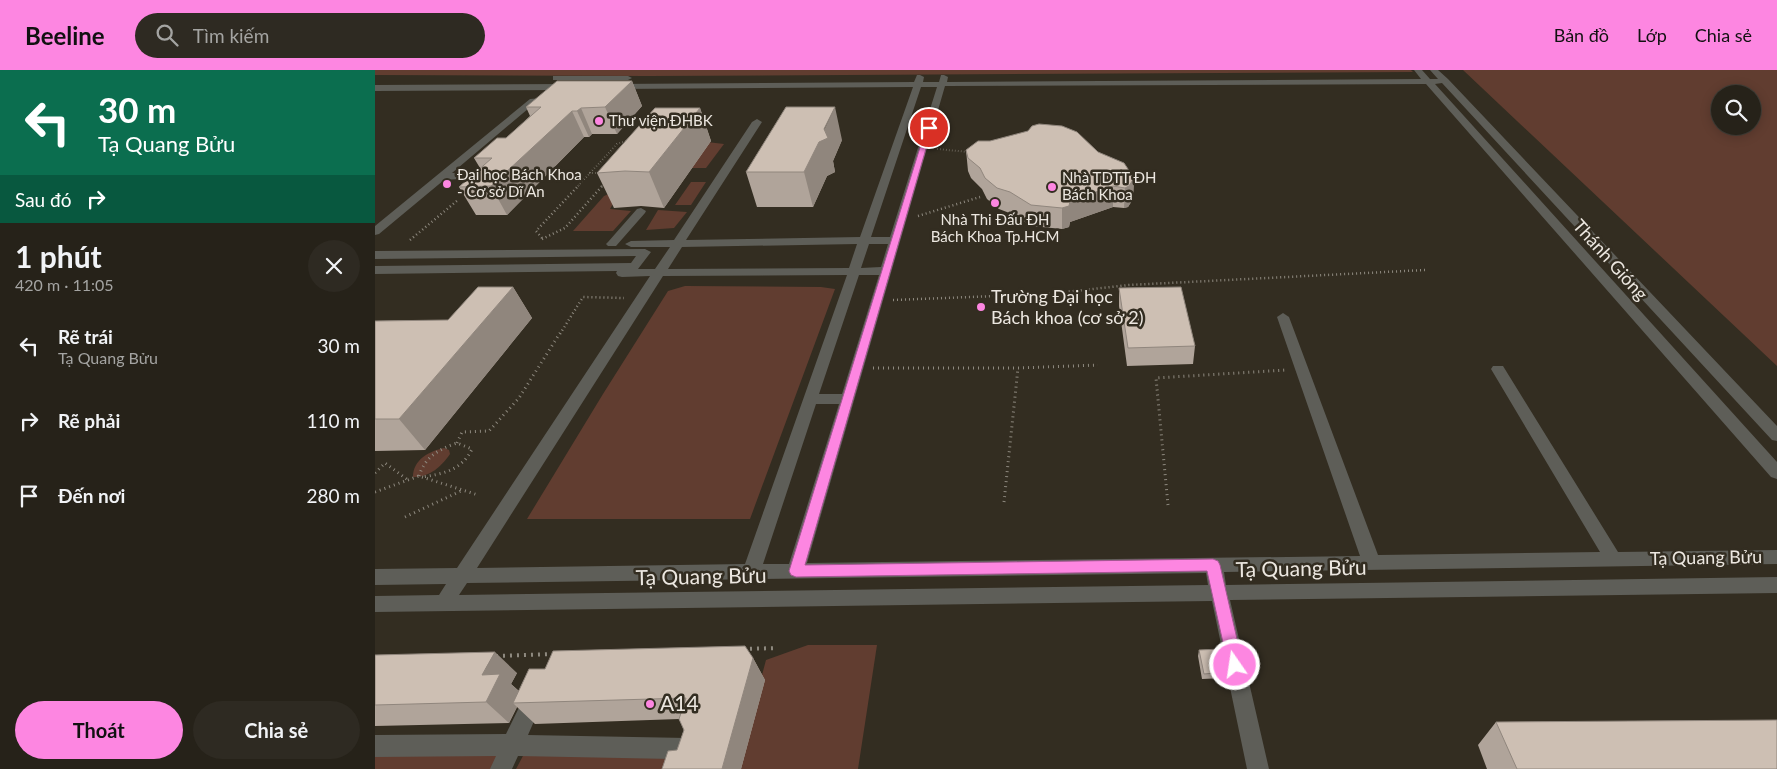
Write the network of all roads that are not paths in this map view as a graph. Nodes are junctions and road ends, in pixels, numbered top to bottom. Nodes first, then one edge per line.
1 (1431, 76) edge
2 (543, 78) dead end
3 (920, 81) junction
4 (943, 81) junction
5 (375, 88) edge
6 (563, 100) edge
7 (511, 119) junction
8 (530, 119) edge
9 (757, 122) dead end
10 (914, 144) junction
11 (486, 175) edge
12 (441, 177) junction
13 (641, 211) dead end
14 (375, 232) edge
15 (1563, 233) junction
16 (1587, 233) junction
17 (866, 240) junction
18 (895, 240) junction
19 (678, 243) junction
20 (613, 244) junction
21 (375, 248) edge
22 (523, 253) junction
23 (375, 255) edge
24 (507, 269) junction
25 (375, 270) edge
26 (855, 271) junction
27 (886, 271) junction
28 (659, 273) junction
29 (375, 278) edge
30 (1283, 317) dead end
31 (1497, 370) dead end
32 (811, 399) junction
33 (847, 399) junction
34 (1777, 436) edge
35 (1777, 473) edge
36 (1777, 557) edge
37 (1613, 559) junction
38 (1371, 563) junction
39 (1213, 565) junction
40 (752, 571) junction
41 (796, 571) junction
42 (461, 575) junction
43 (375, 577) edge
44 (1777, 585) edge
45 (1218, 592) junction
46 (375, 604) edge
47 (444, 604) junction
48 (543, 678) edge
49 (512, 745) junction
50 (375, 746) edge
51 (501, 769) edge
52 (681, 769) edge
53 (1258, 769) edge

1 - 4 street
1 - 15 street, Thánh Gióng
1 - 16 street, Thánh Gióng
2 - 3 street
3 - 4 street
3 - 5 street
3 - 10 street
4 - 10 street
6 - 7 street
7 - 8 street
7 - 12 street
9 - 19 street
10 - 17 street
10 - 18 street
11 - 12 street
12 - 14 street
13 - 20 street
15 - 16 street
15 - 35 street, Thánh Gióng
16 - 34 street, Thánh Gióng
17 - 18 street
17 - 19 street
17 - 26 street
18 - 27 street
19 - 20 street
19 - 28 street
20 - 21 street
22 - 23 street
22 - 24 street
22 - 24 street
24 - 25 street
26 - 27 street
26 - 28 street
26 - 32 street
27 - 33 street
28 - 29 street
28 - 42 street
30 - 38 street
31 - 37 street
32 - 33 street
32 - 40 street
33 - 41 street
36 - 37 street, Tạ Quang Bửu
37 - 38 street, Tạ Quang Bửu
38 - 39 street, Tạ Quang Bửu
39 - 41 street, Tạ Quang Bửu
39 - 45 street
40 - 41 street, Tạ Quang Bửu
40 - 42 street, Tạ Quang Bửu
42 - 43 street, Tạ Quang Bửu
42 - 47 street
44 - 45 street, Tạ Quang Bửu
45 - 47 street, Tạ Quang Bửu
45 - 53 street
46 - 47 street, Tạ Quang Bửu
48 - 49 street
49 - 50 street
49 - 51 street
49 - 52 street

